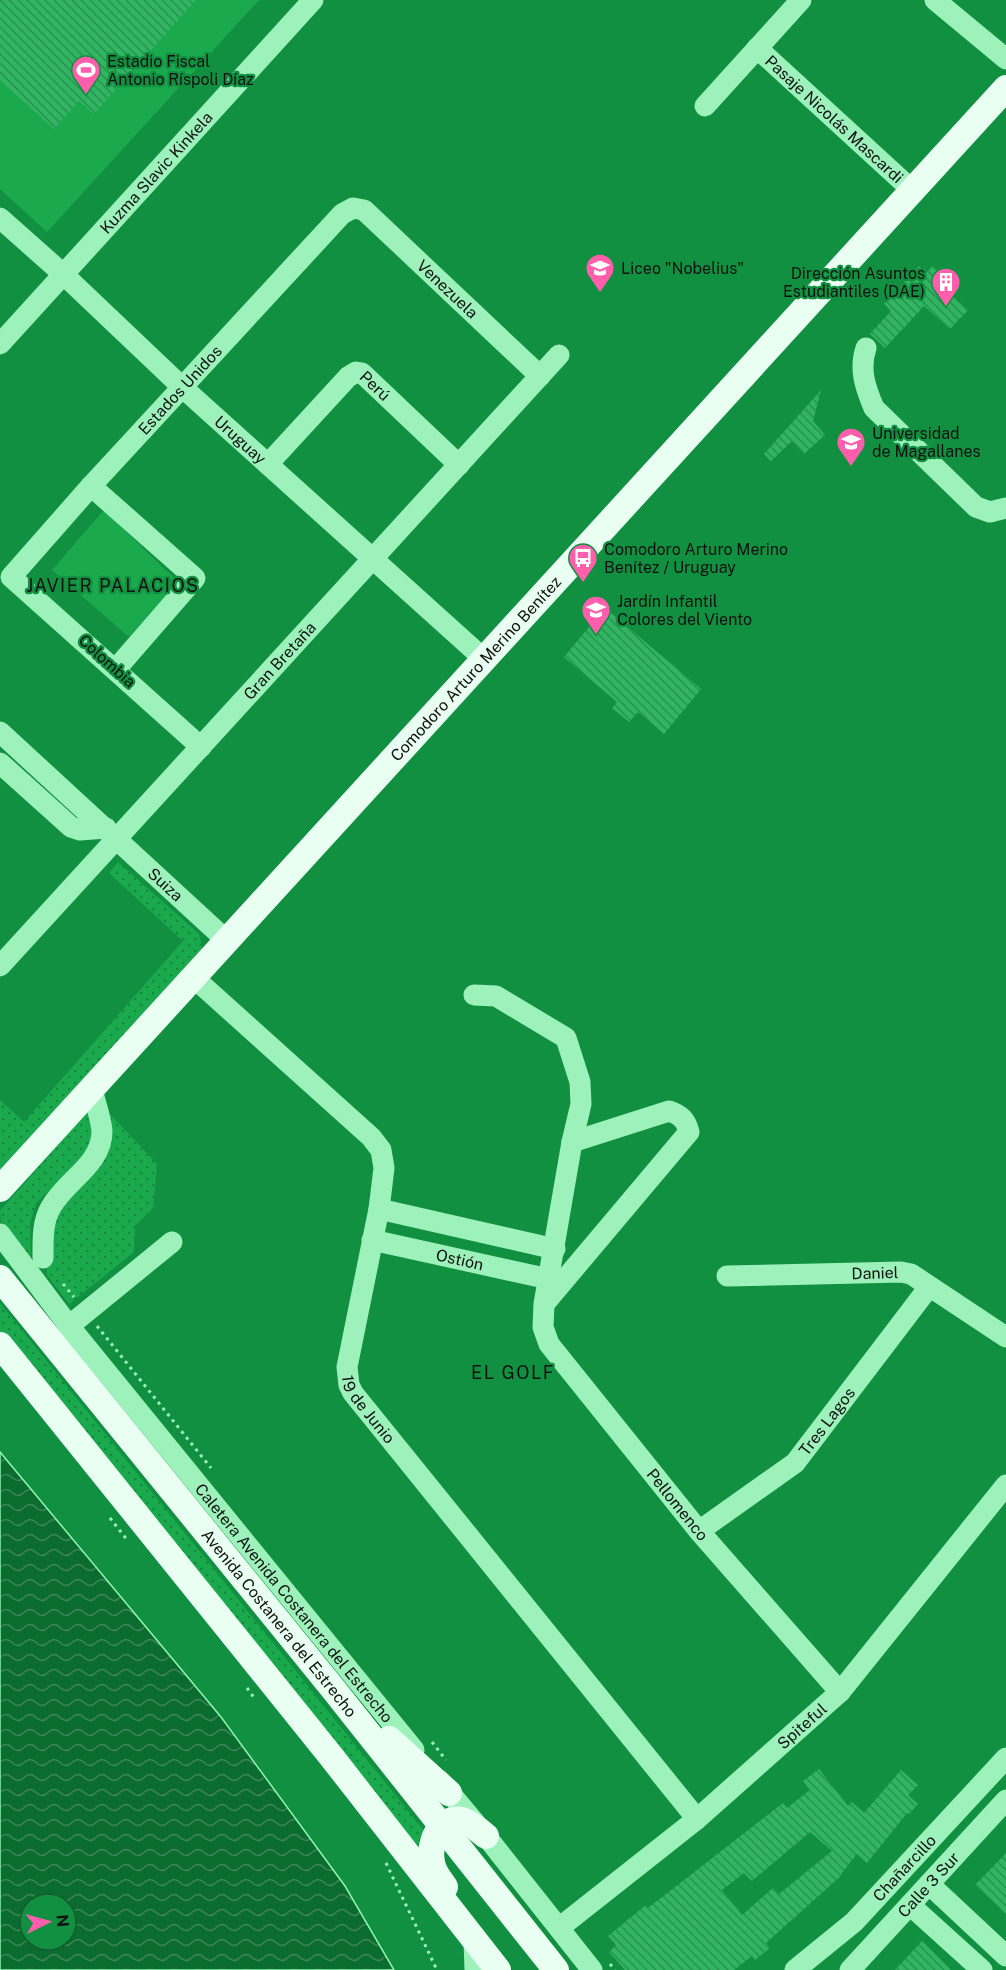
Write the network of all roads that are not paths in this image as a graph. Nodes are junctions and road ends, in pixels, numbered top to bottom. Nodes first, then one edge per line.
1 (313, 0) edge
2 (801, 0) edge
3 (935, 0) edge
4 (758, 48) junction
5 (1006, 60) edge
6 (1006, 88) edge
7 (705, 106) dead end
8 (912, 190) junction
9 (353, 208) joint
10 (0, 218) edge
11 (63, 274) junction
12 (0, 344) edge
13 (866, 348) dead end
14 (559, 355) dead end
15 (540, 376) junction
16 (182, 387) junction
17 (268, 465) junction
18 (459, 465) junction
19 (92, 486) junction
20 (1006, 508) edge
21 (373, 559) junction
22 (11, 577) joint
23 (483, 659) junction
24 (116, 669) junction
25 (0, 732) edge
26 (201, 747) junction
27 (2, 768) edge
28 (111, 833) junction
29 (226, 940) junction
30 (0, 966) edge
31 (193, 977) junction
32 (474, 995) dead end
33 (92, 1089) junction
34 (572, 1142) junction
35 (0, 1189) edge
36 (379, 1209) junction
37 (0, 1234) edge
38 (372, 1240) junction
39 (172, 1242) dead end
40 (555, 1249) junction
41 (42, 1258) dead end
42 (727, 1276) dead end
43 (0, 1278) edge
44 (549, 1279) junction
45 (928, 1287) junction
46 (544, 1304) junction
47 (69, 1326) junction
48 (1006, 1337) edge
49 (0, 1345) edge
50 (1006, 1485) edge
51 (699, 1532) junction
52 (334, 1690) junction
53 (840, 1692) junction
54 (1006, 1758) edge
55 (449, 1793) junction
56 (1006, 1800) edge
57 (697, 1819) junction
58 (443, 1826) junction
59 (486, 1836) junction
60 (929, 1884) junction
61 (910, 1905) junction
62 (559, 1928) junction
63 (474, 1940) junction
64 (1006, 1956) edge
65 (476, 1970) edge
66 (498, 1970) edge
67 (504, 1970) edge
68 (556, 1970) edge
69 (592, 1970) edge
70 (795, 1970) edge
71 (850, 1970) edge
72 (982, 1970) edge

1 - 11 street, Kuzma Slavic Kinkela
2 - 4 street
3 - 5 street
4 - 7 street
4 - 8 street, Pasaje Nicolás Mascardi
6 - 8 main road, Comodoro Arturo Merino Benítez
8 - 23 main road, Comodoro Arturo Merino Benítez
9 - 15 street, Venezuela
9 - 16 street, Estados Unidos
10 - 11 street, Uruguay
11 - 12 street, Kuzma Slavic Kinkela
11 - 16 street, Uruguay
13 - 20 street
14 - 15 street, Gran Bretaña
15 - 18 street, Gran Bretaña
16 - 17 street, Uruguay
16 - 19 street, Estados Unidos
17 - 18 street, Perú
17 - 21 street, Uruguay
18 - 21 street, Gran Bretaña
19 - 22 street, Estados Unidos
19 - 24 street
21 - 23 street, Uruguay
21 - 26 street, Gran Bretaña
22 - 24 street, Colombia
23 - 29 main road, Comodoro Arturo Merino Benítez
24 - 26 street, Colombia
25 - 28 street, Suiza
26 - 28 street, Gran Bretaña
27 - 28 street
28 - 29 street, Suiza
28 - 30 street, Gran Bretaña
29 - 31 main road, Comodoro Arturo Merino Benítez
31 - 33 main road, Comodoro Arturo Merino Benítez
31 - 36 street, 19 de Junio
32 - 34 street, Pellomenco
33 - 35 main road, Comodoro Arturo Merino Benítez
33 - 41 street
34 - 40 street, Pellomenco
34 - 46 street
36 - 38 street, 19 de Junio
36 - 40 street, Ostión
37 - 47 street, Caletera Avenida Costanera del Estrecho
38 - 44 street, Ostión
38 - 57 street, 19 de Junio
39 - 47 street
40 - 44 street, Pellomenco
42 - 45 street, Daniel
43 - 52 main road, Avenida Costanera del Estrecho
44 - 46 street, Pellomenco
45 - 48 street, Daniel
45 - 51 street, Tres Lagos
46 - 51 street, Pellomenco
47 - 55 street, Caletera Avenida Costanera del Estrecho
49 - 63 main road
50 - 53 street, Spiteful
51 - 53 street, Pellomenco
52 - 55 main road
52 - 58 main road, Avenida Costanera del Estrecho
53 - 57 street, Spiteful
54 - 70 street, Chañarcillo
55 - 59 street, Caletera Avenida Costanera del Estrecho
56 - 60 street, Calle 3 Sur
57 - 62 street, Spiteful
58 - 59 main road
58 - 67 main road
58 - 68 main road, Avenida Costanera del Estrecho
59 - 62 street, Caletera Avenida Costanera del Estrecho
60 - 61 street, Calle 3 Sur
60 - 64 street
61 - 71 street, Calle 3 Sur
61 - 72 street
62 - 69 street, Caletera Avenida Costanera del Estrecho
63 - 65 street
63 - 66 main road

